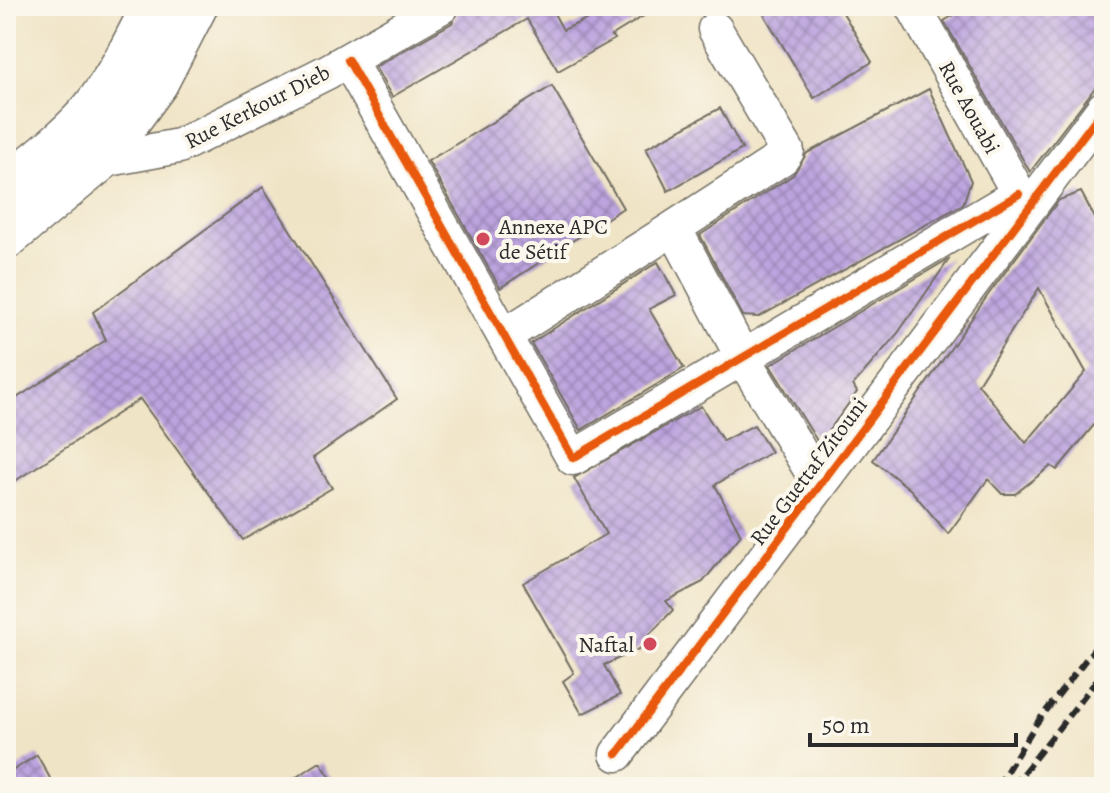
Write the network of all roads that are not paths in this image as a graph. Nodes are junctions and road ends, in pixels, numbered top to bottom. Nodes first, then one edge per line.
1 (154, 6) edge
2 (195, 6) edge
3 (442, 6) edge
4 (923, 9) edge
5 (715, 29) dead end
6 (348, 60) junction
7 (1104, 108) edge
8 (81, 150) junction
9 (6, 188) edge
10 (1023, 201) junction
11 (674, 228) junction
12 (6, 237) edge
13 (504, 336) junction
14 (744, 360) junction
15 (820, 485) junction
16 (617, 754) dead end

1 - 8 street
2 - 8 street
3 - 6 street, Rue Kerkour Dieb
4 - 10 street, Rue Aouabi
5 - 11 street
6 - 8 street, Rue Kerkour Dieb
6 - 13 street
7 - 10 street, Rue Guettaf Zitouni
8 - 9 street
8 - 12 street
10 - 14 street
10 - 15 street, Rue Guettaf Zitouni
11 - 13 street
11 - 14 street
13 - 14 street
14 - 15 street
15 - 16 street, Rue Guettaf Zitouni

